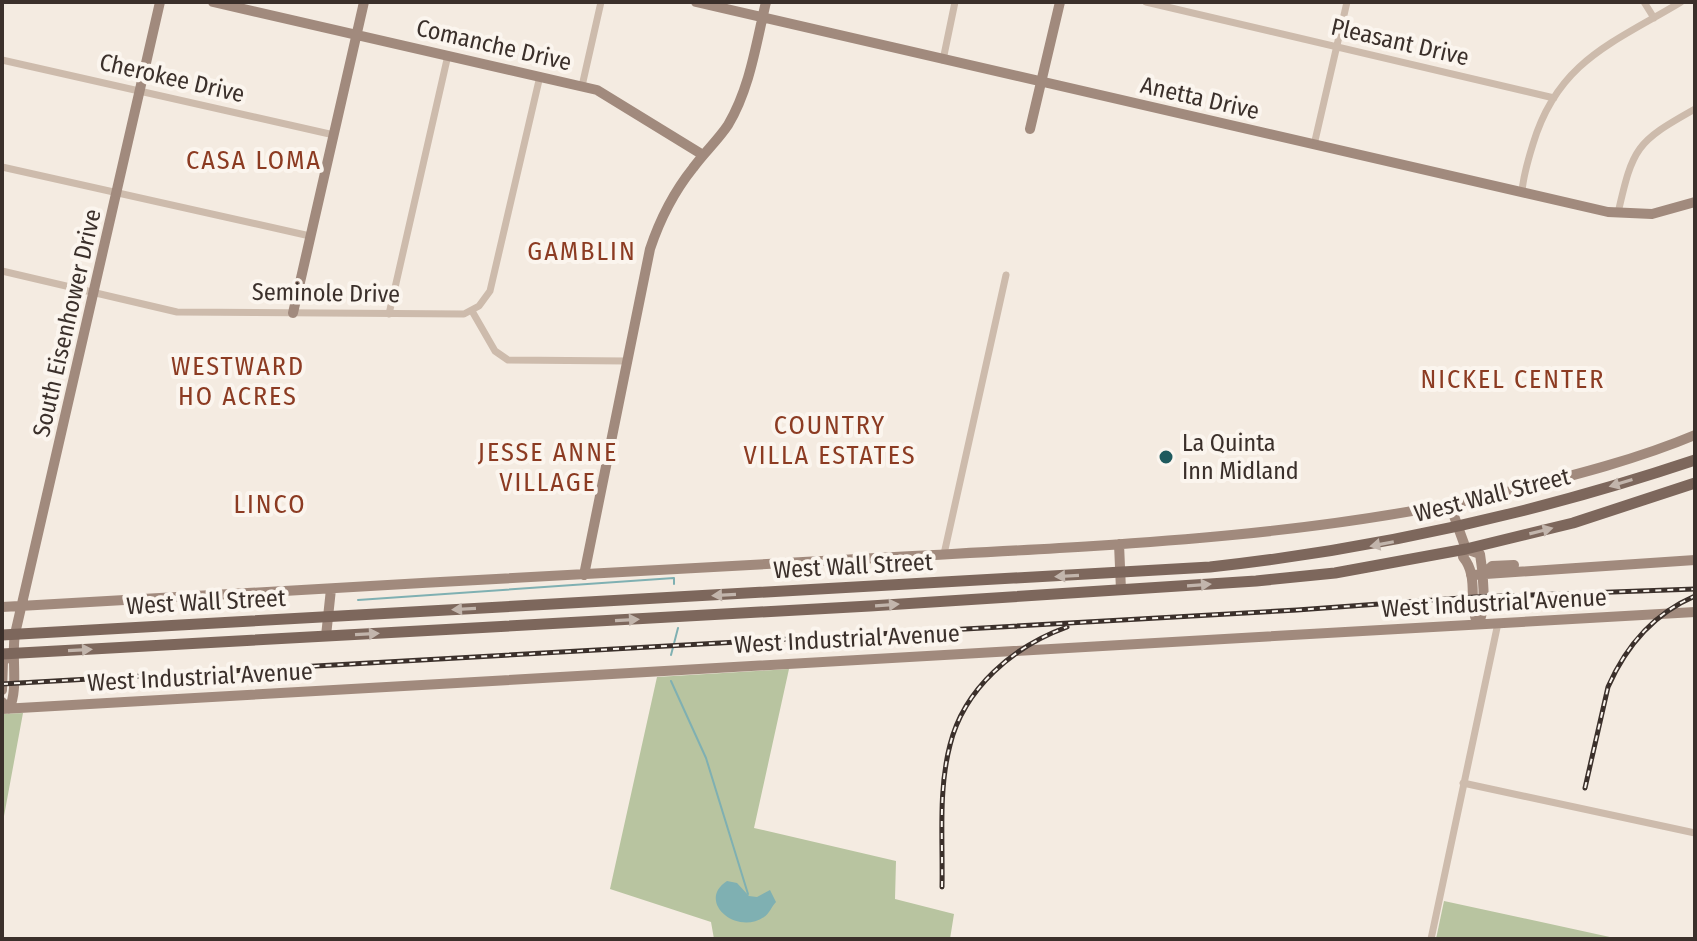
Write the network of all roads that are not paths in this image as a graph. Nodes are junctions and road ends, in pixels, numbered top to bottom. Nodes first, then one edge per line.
1 (160, 2) edge
2 (213, 2) edge
3 (364, 2) edge
4 (601, 2) edge
5 (696, 2) edge
6 (766, 2) edge
7 (955, 2) edge
8 (1060, 2) edge
9 (1146, 2) edge
10 (1347, 2) edge
11 (1644, 2) edge
12 (1681, 2) edge
13 (762, 17) junction
14 (1654, 18) junction
15 (356, 34) junction
16 (1336, 48) junction
17 (448, 55) junction
18 (2, 60) edge
19 (943, 60) junction
20 (540, 76) junction
21 (1040, 82) junction
22 (582, 86) junction
23 (139, 91) junction
24 (1554, 98) junction
25 (1695, 109) edge
26 (1030, 129) dead end
27 (334, 135) junction
28 (1314, 145) junction
29 (703, 155) junction
30 (2, 167) edge
31 (1522, 192) junction
32 (117, 193) junction
33 (1695, 202) edge
34 (1618, 213) junction
35 (310, 236) junction
36 (2, 271) edge
37 (1006, 275) dead end
38 (94, 293) junction
39 (472, 311) junction
40 (293, 313) junction
41 (389, 314) junction
42 (627, 361) junction
43 (1695, 435) edge
44 (1695, 460) edge
45 (1695, 483) edge
46 (1450, 505) junction
47 (1458, 528) junction
48 (1119, 544) junction
49 (1466, 549) junction
50 (944, 554) junction
51 (1695, 560) edge
52 (1120, 573) junction
53 (1484, 574) junction
54 (584, 575) junction
55 (1471, 575) junction
56 (331, 589) junction
57 (1121, 590) junction
58 (23, 606) junction
59 (2, 607) edge
60 (1695, 612) edge
61 (328, 617) junction
62 (1498, 623) junction
63 (1478, 624) junction
64 (8, 635) edge
65 (326, 636) junction
66 (7, 654) edge
67 (2, 690) edge
68 (4, 706) edge
69 (1463, 783) junction
70 (1695, 833) edge
71 (1431, 939) edge

1 - 23 street, South Eisenhower Drive
2 - 15 street, Comanche Drive
3 - 15 street
4 - 22 street
5 - 13 street, Anetta Drive
6 - 13 street
7 - 19 street
8 - 21 street
9 - 16 street, Pleasant Drive
10 - 16 street
11 - 14 street
12 - 14 street
13 - 19 street, Anetta Drive
13 - 29 street
14 - 24 street
15 - 17 street, Comanche Drive
15 - 27 street
16 - 24 street, Pleasant Drive
16 - 28 street
17 - 20 street, Comanche Drive
17 - 41 street
18 - 23 street, Cherokee Drive
19 - 21 street, Anetta Drive
20 - 22 street, Comanche Drive
20 - 39 street
21 - 26 street
21 - 28 street, Anetta Drive
22 - 29 street, Comanche Drive
23 - 27 street, Cherokee Drive
23 - 32 street, South Eisenhower Drive
24 - 31 street
25 - 34 street
27 - 35 street
28 - 31 street, Anetta Drive
29 - 42 street
30 - 32 street
31 - 34 street, Anetta Drive
32 - 35 street
32 - 38 street, South Eisenhower Drive
33 - 34 street, Anetta Drive
35 - 40 street
36 - 38 street, Seminole Drive
37 - 50 street
38 - 40 street, Seminole Drive
38 - 58 street, South Eisenhower Drive
39 - 41 street, Seminole Drive
39 - 42 street
40 - 41 street, Seminole Drive
42 - 54 street
43 - 46 street, West Wall Street
44 -> 47 main road, West Wall Street
49 -> 45 main road, West Wall Street
46 - 47 street
46 - 48 street, West Wall Street
47 - 49 street
47 -> 52 main road, West Wall Street
48 - 50 street, West Wall Street
48 - 52 street
49 - 53 street
49 - 55 street
57 -> 49 main road, West Wall Street
50 - 54 street, West Wall Street
51 - 53 street
52 - 57 street
52 -> 61 main road, West Wall Street
53 - 55 street
53 - 63 street
54 - 56 street, West Wall Street
55 - 63 street
56 - 58 street, West Wall Street
56 - 61 street
65 -> 57 main road, West Wall Street
58 - 59 street, West Wall Street
58 - 64 street, South Eisenhower Drive
60 - 62 street, West Industrial Avenue
61 - 64 main road, West Wall Street
61 - 65 street
62 - 63 street, West Industrial Avenue
62 - 69 street
63 - 68 street, West Industrial Avenue
64 - 66 street, South Eisenhower Drive
66 -> 65 main road, West Wall Street
66 - 67 street, South Eisenhower Drive
66 - 68 street, South Eisenhower Drive
69 - 70 street
69 - 71 street

